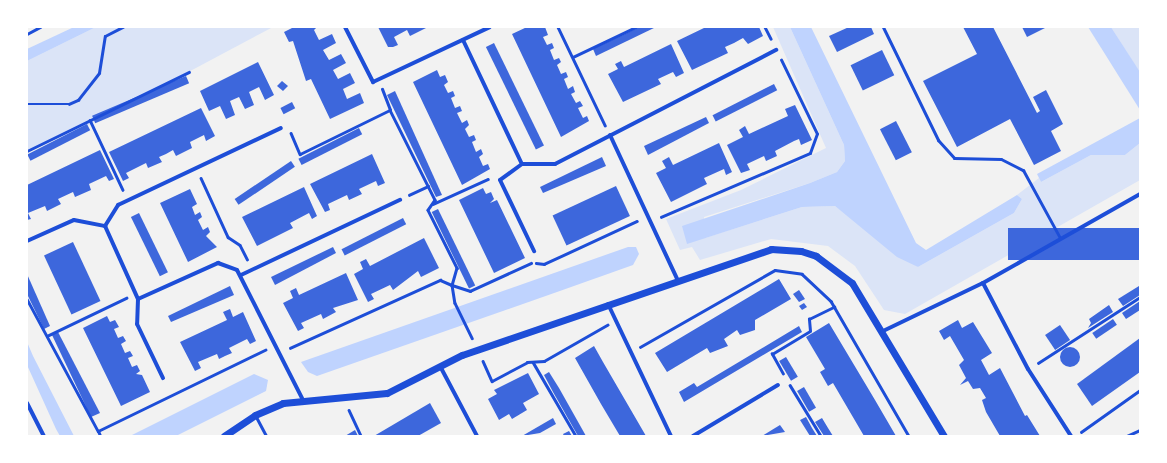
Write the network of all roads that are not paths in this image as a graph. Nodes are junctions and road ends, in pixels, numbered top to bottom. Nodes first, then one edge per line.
1 (345, 27) edge
2 (490, 27) edge
3 (883, 27) edge
4 (463, 40) junction
5 (776, 50) road end
6 (281, 128) road end
7 (610, 134) junction
8 (522, 164) junction
9 (1140, 194) edge
10 (400, 200) road end
11 (105, 226) junction
12 (1060, 238) junction
13 (27, 241) edge
14 (534, 251) road end
15 (241, 275) junction
16 (678, 282) junction
17 (983, 283) junction
18 (138, 299) junction
19 (608, 304) junction
20 (882, 332) junction
21 (439, 366) junction
22 (164, 378) dead end
23 (778, 385) dead end
24 (302, 398) junction
25 (27, 403) edge
26 (255, 415) junction
27 (44, 436) edge
28 (224, 436) edge
29 (266, 436) edge
30 (477, 436) edge
31 (671, 436) edge
32 (693, 436) edge
33 (944, 436) edge
34 (1071, 436) edge

1 - 4 street
2 - 4 street
3 - 12 lane
4 - 8 street
5 - 7 street
6 - 11 street
7 - 8 street
7 - 16 street
8 - 14 street
9 - 12 street
10 - 15 street
11 - 13 street
11 - 18 street
12 - 17 street
15 - 18 street
15 - 24 street
16 - 19 street
16 - 20 street
17 - 20 street
17 - 34 street
18 - 22 street
19 - 21 street
19 - 31 street
20 - 33 street
21 - 24 street
21 - 30 street
23 - 32 street
24 - 26 street
25 - 27 street
26 - 28 street
26 - 29 lane

